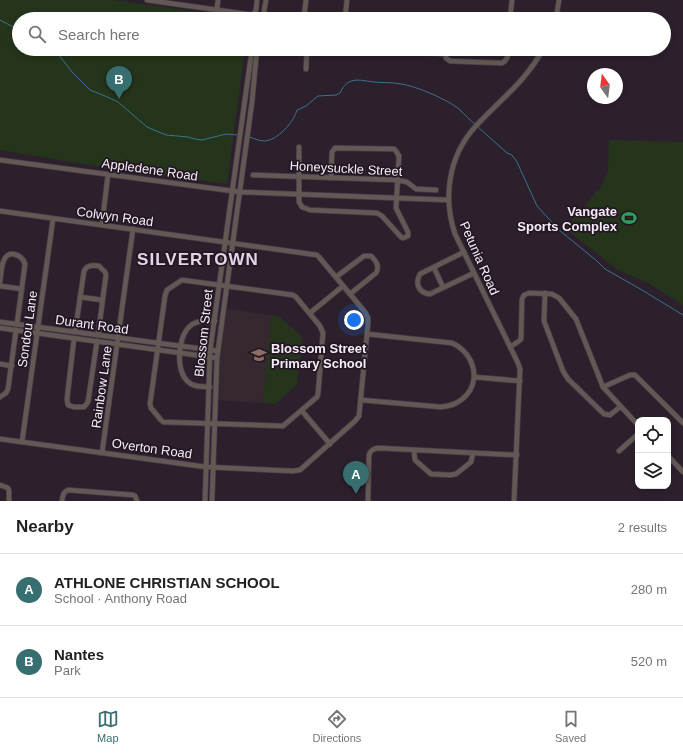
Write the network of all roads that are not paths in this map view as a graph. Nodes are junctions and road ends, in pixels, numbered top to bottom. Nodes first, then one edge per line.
1 (147, 0) edge
2 (218, 0) edge
3 (257, 0) edge
4 (266, 0) edge
5 (306, 0) edge
6 (347, 0) edge
7 (512, 0) edge
8 (559, 0) edge
9 (216, 9) junction
10 (239, 12) edge
11 (255, 12) edge
12 (257, 12) edge
13 (265, 12) joint
14 (306, 12) edge
15 (346, 12) edge
16 (511, 12) edge
17 (557, 12) edge
18 (251, 56) edge
19 (257, 56) edge
20 (307, 56) edge
21 (446, 56) edge
22 (508, 56) edge
23 (539, 56) edge
24 (306, 69) dead end
25 (245, 101) junction
26 (252, 102) junction
27 (299, 147) dead end
28 (0, 160) edge
29 (108, 175) junction
30 (253, 175) dead end
31 (299, 176) junction
32 (331, 178) junction
33 (398, 180) junction
34 (436, 190) dead end
35 (233, 192) junction
36 (240, 192) junction
37 (298, 194) junction
38 (397, 198) junction
39 (448, 200) junction
40 (0, 211) edge
41 (53, 218) junction
42 (102, 224) junction
43 (133, 229) junction
44 (226, 242) junction
45 (232, 243) junction
46 (464, 252) junction
47 (434, 268) junction
48 (474, 273) junction
49 (336, 277) junction
50 (0, 282) edge
51 (220, 285) junction
52 (0, 286) edge
53 (226, 286) junction
54 (343, 286) junction
55 (443, 287) junction
56 (22, 289) junction
57 (545, 293) junction
58 (350, 294) junction
59 (80, 297) junction
60 (102, 300) junction
61 (310, 313) junction
62 (214, 320) junction
63 (0, 322) edge
64 (222, 322) junction
65 (17, 324) junction
66 (39, 327) junction
67 (0, 328) edge
68 (16, 330) junction
69 (75, 332) junction
70 (38, 333) junction
71 (367, 334) junction
72 (98, 335) junction
73 (74, 338) junction
74 (119, 338) junction
75 (97, 341) junction
76 (118, 344) junction
77 (158, 344) junction
78 (181, 346) junction
79 (510, 346) junction
80 (158, 350) junction
81 (210, 351) junction
82 (218, 351) junction
83 (180, 353) junction
84 (210, 357) junction
85 (217, 358) junction
86 (0, 364) edge
87 (12, 366) junction
88 (474, 377) junction
89 (520, 381) junction
90 (208, 387) junction
91 (215, 387) junction
92 (603, 387) junction
93 (0, 397) edge
94 (361, 400) junction
95 (620, 406) junction
96 (302, 411) junction
97 (635, 422) edge
98 (683, 423) edge
99 (208, 424) junction
100 (214, 424) junction
101 (635, 437) edge
102 (0, 439) edge
103 (22, 442) junction
104 (330, 444) junction
105 (414, 451) junction
106 (619, 451) dead end
107 (102, 453) junction
108 (473, 453) junction
109 (517, 455) junction
110 (671, 459) edge
111 (206, 467) junction
112 (213, 468) junction
113 (683, 472) edge
114 (0, 485) edge
115 (8, 501) edge
116 (62, 501) edge
117 (137, 501) edge
118 (205, 501) edge
119 (212, 501) edge
120 (368, 501) edge
121 (514, 501) edge

1 - 9 street
2 - 9 street
3 - 11 street
4 - 13 street
5 - 14 street
6 - 15 street
7 - 16 street
8 - 17 street
9 - 10 street
12 - 13 street
18 - 25 street, Blossom Street
19 - 26 street, Blossom Street
20 - 24 street
21 - 22 street
23 - 39 street, Petunia Road
25 - 26 street
25 - 35 street, Blossom Street
26 - 36 street, Blossom Street
27 - 31 street
28 - 29 street, Appledene Road
29 - 35 street, Appledene Road
29 - 42 street
30 - 31 street, Honeysuckle Street
31 - 32 street, Honeysuckle Street
31 - 37 street
32 - 33 street, Honeysuckle Street
32 - 33 street
33 - 34 street, Honeysuckle Street
33 - 38 street
35 - 36 street, Appledene Road
35 - 44 street, Blossom Street
36 - 37 street, Appledene Road
36 - 45 street, Blossom Street
37 - 38 street, Appledene Road
37 - 38 street
38 - 39 street, Appledene Road
39 - 46 street, Petunia Road
40 - 41 street, Colwyn Road
41 - 42 street, Colwyn Road
41 - 66 street, Sondou Lane
42 - 43 street, Colwyn Road
43 - 44 street, Colwyn Road
43 - 74 street, Rainbow Lane
44 - 45 street, Colwyn Road
44 - 51 street, Blossom Street
45 - 49 street, Colwyn Road
45 - 53 street, Blossom Street
46 - 47 street
46 - 48 street, Petunia Road
47 - 55 street
47 - 55 street
48 - 55 street
48 - 79 street, Petunia Road
49 - 54 street, Colwyn Road
49 - 58 street
50 - 56 street
51 - 53 street
51 - 62 street, Blossom Street
51 - 77 street
52 - 56 street
53 - 61 street
53 - 64 street, Blossom Street
54 - 58 street, Colwyn Road
54 - 61 street
56 - 65 street
57 - 79 street
57 - 92 street
57 - 95 street
58 - 71 street, Colwyn Road
59 - 60 street
59 - 60 street
59 - 69 street
60 - 72 street
61 - 96 street
62 - 64 street
62 - 78 street
62 - 81 street, Blossom Street
63 - 65 street, Durant Road
64 - 82 street, Blossom Street
65 - 66 street, Durant Road
66 - 69 street, Durant Road
66 - 70 street, Sondou Lane
67 - 68 street, Durant Road
68 - 70 street, Durant Road
68 - 87 street
69 - 72 street, Durant Road
70 - 73 street, Durant Road
70 - 103 street, Sondou Lane
71 - 88 street
71 - 94 street, Colwyn Road
72 - 74 street, Durant Road
73 - 75 street, Durant Road
73 - 75 street
74 - 76 street, Rainbow Lane
74 - 77 street, Durant Road
75 - 76 street, Durant Road
76 - 80 street, Durant Road
76 - 107 street, Rainbow Lane
77 - 78 street, Durant Road
77 - 80 street
78 - 81 street, Durant Road
78 - 83 street
79 - 89 street, Petunia Road
80 - 83 street, Durant Road
80 - 99 street
81 - 82 street, Durant Road
81 - 84 street, Blossom Street
82 - 85 street, Blossom Street
83 - 84 street, Durant Road
83 - 90 street
84 - 85 street, Durant Road
84 - 90 street, Blossom Street
85 - 91 street, Blossom Street
86 - 87 street
87 - 93 street
88 - 89 street
88 - 94 street
89 - 109 street, Petunia Road
90 - 91 street
90 - 99 street, Blossom Street
91 - 100 street, Blossom Street
92 - 95 street
92 - 98 street
94 - 104 street, Overton Road
95 - 97 street
96 - 100 street
96 - 104 street
99 - 100 street
99 - 111 street, Blossom Street
100 - 112 street, Blossom Street
101 - 106 street
102 - 103 street, Overton Road
103 - 107 street, Overton Road
104 - 112 street, Overton Road
105 - 108 street
105 - 108 street
105 - 120 street
107 - 111 street, Overton Road
108 - 109 street
109 - 121 street, Petunia Road
110 - 113 street
111 - 112 street, Overton Road
111 - 118 street, Blossom Street
112 - 119 street, Blossom Street
114 - 115 street
116 - 117 street

